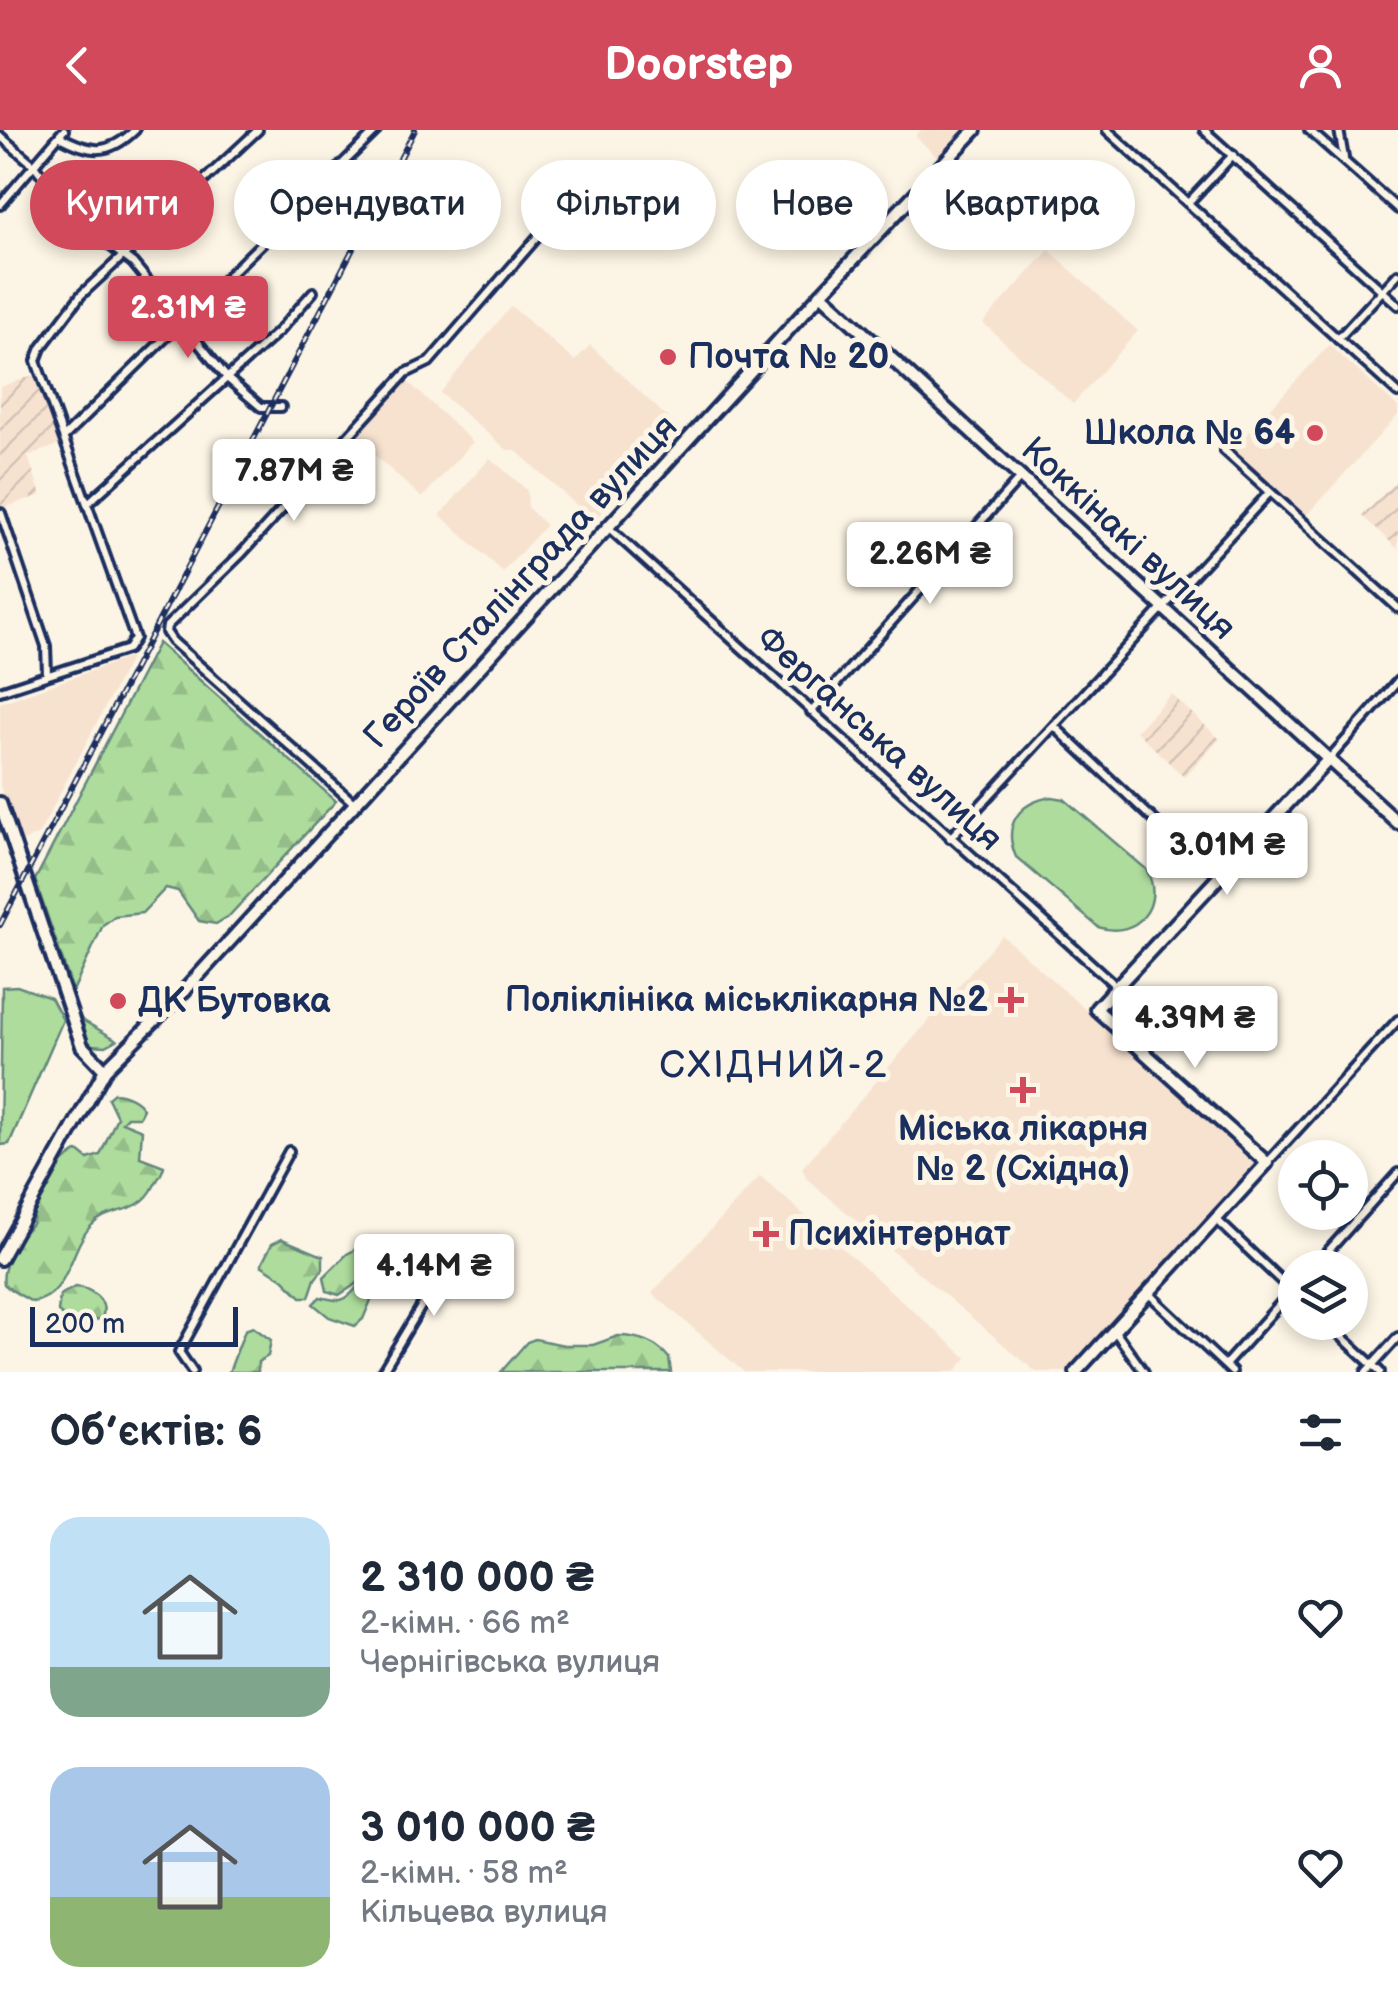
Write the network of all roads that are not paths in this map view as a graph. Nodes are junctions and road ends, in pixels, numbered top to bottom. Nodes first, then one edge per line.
1 (135, 130) edge
2 (258, 130) edge
3 (377, 130) edge
4 (975, 130) edge
5 (1107, 130) edge
6 (1204, 130) edge
7 (1310, 130) edge
8 (1339, 130) edge
9 (61, 133) edge
10 (0, 136) edge
11 (1233, 156) junction
12 (38, 160) edge
13 (1345, 161) junction
14 (30, 162) edge
15 (30, 170) edge
16 (1188, 203) junction
17 (0, 205) edge
18 (1398, 209) edge
19 (114, 250) edge
20 (526, 250) edge
21 (122, 256) junction
22 (1398, 274) edge
23 (1383, 291) junction
24 (313, 292) dead end
25 (820, 294) junction
26 (1398, 304) edge
27 (178, 322) junction
28 (1338, 340) junction
29 (228, 379) junction
30 (1398, 394) edge
31 (280, 408) dead end
32 (64, 437) junction
33 (1224, 450) dead end
34 (1020, 477) junction
35 (1269, 492) junction
36 (87, 504) junction
37 (1, 513) edge
38 (609, 528) junction
39 (1162, 608) junction
40 (1398, 608) edge
41 (47, 674) junction
42 (1398, 681) edge
43 (0, 691) edge
44 (812, 712) junction
45 (1054, 726) junction
46 (1328, 760) junction
47 (0, 803) edge
48 (354, 804) junction
49 (1398, 824) edge
50 (950, 838) junction
51 (1220, 876) junction
52 (1118, 987) junction
53 (1398, 1020) edge
54 (105, 1070) junction
55 (289, 1151) dead end
56 (1266, 1163) junction
57 (1398, 1173) edge
58 (1215, 1218) junction
59 (456, 1248) dead end
60 (1329, 1250) edge
61 (0, 1260) edge
62 (1278, 1276) edge
63 (1148, 1293) junction
64 (1278, 1308) edge
65 (1114, 1330) junction
66 (1398, 1337) edge
67 (1346, 1340) edge
68 (1225, 1365) junction
69 (1373, 1365) junction
70 (192, 1372) edge
71 (202, 1372) edge
72 (382, 1372) edge
73 (1076, 1372) edge
74 (1144, 1372) edge
75 (1232, 1372) edge
76 (1366, 1372) edge
77 (1380, 1372) edge

1 - 9 street
2 - 21 street
3 - 27 street
4 - 25 street, Героїв Сталінграда вулиця
5 - 16 street
6 - 11 street
7 - 13 street
8 - 13 street
9 - 12 street
10 - 14 street
11 - 16 street
11 - 23 street
13 - 18 street
15 - 17 street
16 - 28 street
19 - 21 street
20 - 48 street
21 - 27 street
21 - 32 street
22 - 23 street
23 - 26 street
23 - 28 street
24 - 29 street
25 - 34 street, Коккінакі вулиця
25 - 38 street, Героїв Сталінграда вулиця
27 - 29 street
27 - 32 street
28 - 30 street
29 - 31 street
29 - 36 street
32 - 36 street
33 - 35 street
34 - 39 street, Коккінакі вулиця
34 - 44 street
35 - 39 street
35 - 40 street
36 - 41 street
37 - 41 street
38 - 44 street, Ферганська вулиця
38 - 48 street, Героїв Сталінграда вулиця
39 - 45 street
39 - 46 street, Коккінакі вулиця
41 - 43 street
42 - 46 street
44 - 50 street, Ферганська вулиця
45 - 50 street
45 - 51 street
46 - 49 street, Коккінакі вулиця
46 - 51 street
47 - 54 street
48 - 54 street, Героїв Сталінграда вулиця
50 - 52 street, Ферганська вулиця
51 - 52 street
52 - 56 street
53 - 56 street
54 - 61 street, Героїв Сталінграда вулиця
55 - 70 street
56 - 58 street
57 - 60 street
58 - 62 street
58 - 63 street
59 - 72 street
63 - 65 street
63 - 68 street
64 - 68 street
65 - 73 street
65 - 74 street
66 - 69 street
67 - 69 street
68 - 75 street
69 - 76 street
69 - 77 street
70 - 71 street

